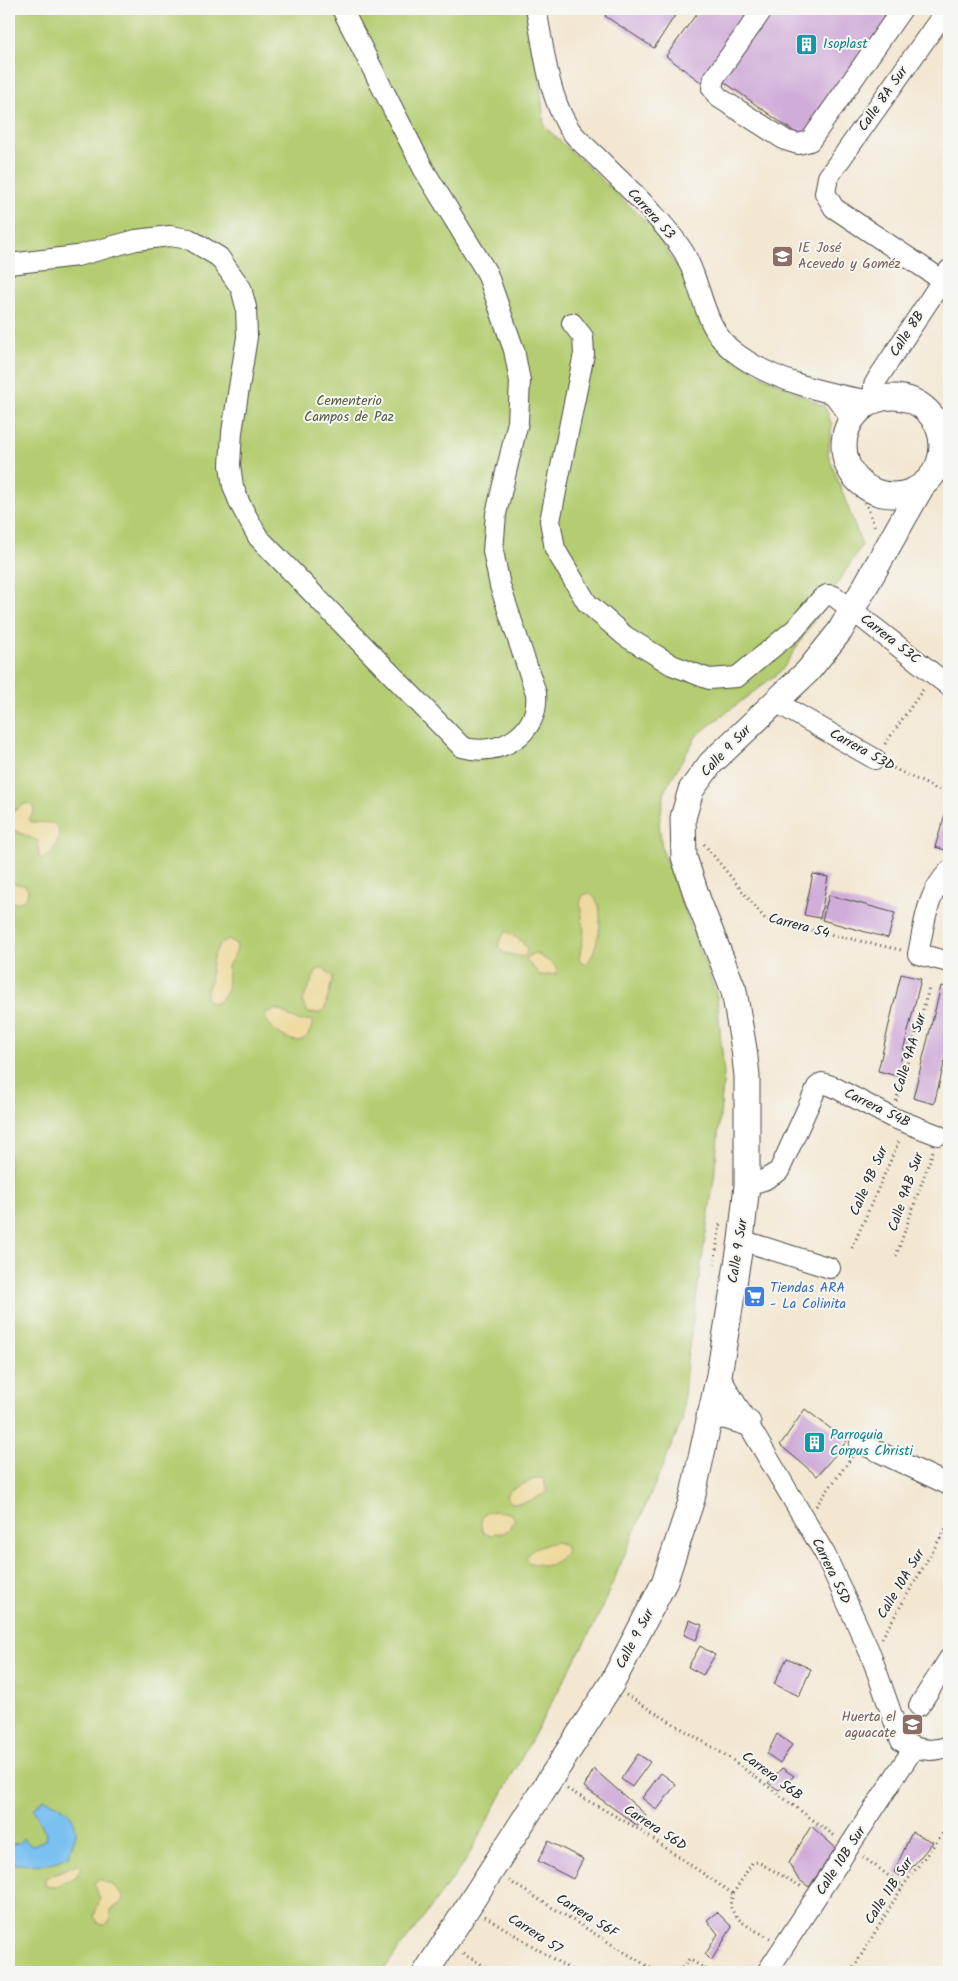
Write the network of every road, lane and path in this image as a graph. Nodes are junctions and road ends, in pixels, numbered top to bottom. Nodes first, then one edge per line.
1 (342, 9) edge
2 (536, 9) edge
3 (763, 9) edge
4 (902, 9) edge
5 (945, 20) edge
6 (9, 264) edge
7 (946, 275) edge
8 (572, 323) dead end
9 (834, 394) junction
10 (872, 401) junction
11 (922, 406) junction
12 (949, 410) edge
13 (848, 421) junction
14 (945, 458) edge
15 (922, 486) junction
16 (871, 489) junction
17 (884, 535) junction
18 (853, 610) junction
19 (934, 673) junction
20 (949, 686) edge
21 (776, 702) junction
22 (875, 759) junction
23 (949, 795) edge
24 (701, 841) dead end
25 (949, 871) edge
26 (918, 954) junction
27 (949, 962) edge
28 (929, 989) dead end
29 (899, 1120) junction
30 (938, 1135) joint
31 (747, 1185) junction
32 (720, 1222) dead end
33 (741, 1240) junction
34 (852, 1248) dead end
35 (896, 1256) dead end
36 (830, 1268) dead end
37 (714, 1269) dead end
38 (719, 1375) junction
39 (709, 1418) junction
40 (748, 1423) junction
41 (860, 1443) dead end
42 (848, 1463) dead end
43 (949, 1485) edge
44 (805, 1520) junction
45 (949, 1523) edge
46 (871, 1655) junction
47 (948, 1663) edge
48 (621, 1692) dead end
49 (919, 1706) dead end
50 (945, 1748) edge
51 (913, 1749) junction
52 (562, 1786) dead end
53 (949, 1825) edge
54 (850, 1848) junction
55 (506, 1879) dead end
56 (903, 1886) junction
57 (733, 1894) junction
58 (818, 1896) junction
59 (485, 1916) dead end
60 (784, 1947) junction
61 (463, 1954) dead end
62 (426, 1972) edge
63 (495, 1972) edge
64 (574, 1972) edge
65 (657, 1972) edge
66 (679, 1972) edge
67 (710, 1972) edge
68 (767, 1972) edge
69 (851, 1972) edge

1 - 6 street
2 - 9 street, Carrera 53
3 - 4 street
5 - 7 street, Calle 8A Sur
7 - 10 street, Calle 8B
8 - 18 street, Carrera 53C
9 - 10 street, Carrera 53
9 - 13 street
10 - 11 main road
10 - 13 main road
11 - 12 main road
11 - 14 main road
13 - 16 main road
13 - 17 path
14 - 15 main road
15 - 16 main road
15 - 17 main road, Calle 9 Sur
16 - 17 main road
17 - 18 main road, Calle 9 Sur
18 - 19 street, Carrera 53C
18 - 21 main road, Calle 9 Sur
19 - 20 street, Carrera 53C
19 - 22 path
21 - 22 street, Carrera 53D
21 - 31 main road, Calle 9 Sur
22 - 23 path, Carrera 53D
24 - 26 path, Carrera 54
25 - 26 street
26 - 27 street
28 - 29 path, Calle 9AA Sur
29 - 30 street, Carrera 54B
29 - 31 street, Carrera 54B
29 - 34 path, Calle 9B Sur
30 - 35 path, Calle 9AB Sur
31 - 33 main road, Calle 9 Sur
32 - 37 path
33 - 36 street
33 - 38 main road, Calle 9 Sur
38 - 39 main road, Calle 9 Sur
38 - 40 street, Carrera 55D
39 - 40 main road
39 - 62 main road, Calle 9 Sur
40 - 44 street, Carrera 55D
41 - 43 street
42 - 44 path
44 - 46 street, Carrera 55D
45 - 46 path, Calle 10A Sur
46 - 51 street, Carrera 55D
47 - 49 street
48 - 54 path, Carrera 56B
50 - 51 street
51 - 54 street, Calle 10B Sur
52 - 57 path, Carrera 56D
53 - 56 path, Calle 11B Sur
54 - 56 path, Carrera 56B
54 - 58 street, Calle 10B Sur
55 - 65 path, Carrera 56F
56 - 69 path, Calle 11B Sur
57 - 58 path
57 - 60 path
58 - 60 street, Calle 10B Sur
59 - 64 path, Carrera 57
60 - 68 street, Calle 10B Sur
61 - 63 path
66 - 67 path

